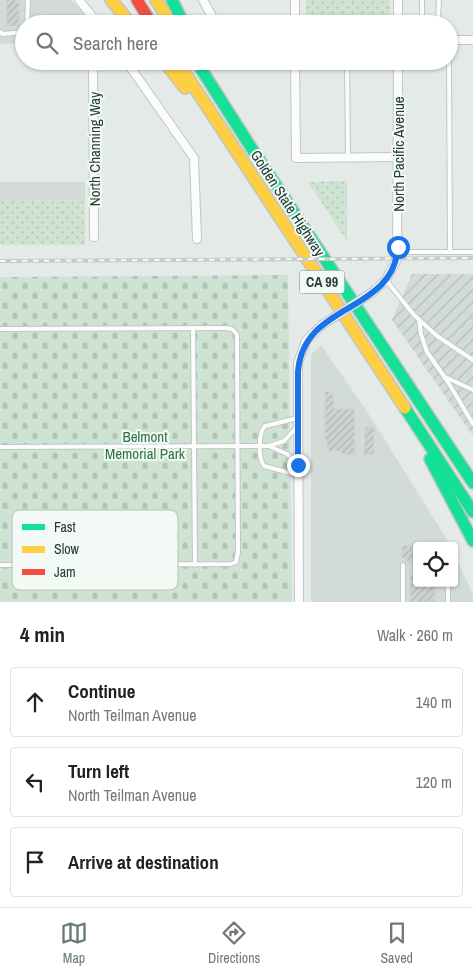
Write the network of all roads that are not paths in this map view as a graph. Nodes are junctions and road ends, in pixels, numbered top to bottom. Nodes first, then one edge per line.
1 (28, 0) edge
2 (78, 0) edge
3 (111, 0) edge
4 (137, 0) edge
5 (156, 0) edge
6 (172, 0) edge
7 (203, 0) edge
8 (295, 0) edge
9 (398, 0) edge
10 (422, 0) edge
11 (439, 0) edge
12 (27, 15) edge
13 (90, 15) edge
14 (124, 15) edge
15 (146, 15) edge
16 (166, 15) edge
17 (180, 15) edge
18 (211, 15) edge
19 (295, 15) edge
20 (398, 15) edge
21 (422, 15) edge
22 (438, 15) edge
23 (0, 32) edge
24 (15, 34) edge
25 (458, 40) edge
26 (473, 40) edge
27 (93, 70) edge
28 (132, 70) edge
29 (171, 70) edge
30 (183, 70) edge
31 (202, 70) edge
32 (210, 70) edge
33 (295, 70) edge
34 (347, 70) edge
35 (398, 70) edge
36 (449, 70) edge
37 (230, 143) junction
38 (254, 152) junction
39 (397, 157) junction
40 (348, 158) junction
41 (94, 237) dead end
42 (197, 239) dead end
43 (397, 250) junction
44 (450, 252) junction
45 (473, 252) edge
46 (386, 280) junction
47 (419, 319) junction
48 (193, 328) junction
49 (0, 329) edge
50 (473, 360) edge
51 (395, 364) junction
52 (443, 376) junction
53 (473, 390) edge
54 (298, 422) junction
55 (414, 422) junction
56 (473, 424) edge
57 (194, 446) junction
58 (237, 446) junction
59 (261, 446) junction
60 (268, 446) junction
61 (0, 447) edge
62 (298, 465) junction
63 (298, 474) junction
64 (473, 474) edge
65 (473, 484) edge
66 (473, 512) edge
67 (473, 541) edge
68 (178, 565) edge
69 (195, 565) junction
70 (402, 565) dead end
71 (448, 587) edge
72 (299, 602) edge
73 (403, 602) edge
74 (448, 602) edge

1 - 12 lane
2 - 13 street
3 - 14 highway
4 - 15 highway
5 - 16 highway
6 - 17 highway
7 - 18 street
8 - 19 street
9 - 20 street
10 - 21 lane
11 - 22 lane
23 - 24 lane
25 - 26 street
27 - 41 street, North Channing Way
28 - 42 street
29 - 37 highway
30 - 37 highway, Golden State Highway / CA 99
31 - 38 highway, Golden State Highway / CA 99
32 - 38 highway
33 - 40 street
34 - 40 lane
35 - 39 street, North Pacific Avenue
36 - 44 lane
37 - 55 highway, Golden State Highway / CA 99
38 - 51 highway, Golden State Highway / CA 99
39 - 40 street
39 - 43 street, North Pacific Avenue
43 - 44 lane
43 - 46 street
44 - 45 lane
46 - 47 lane
46 - 54 street, bridge
47 - 50 lane
47 - 52 lane
48 - 49 lane
48 - 57 lane
48 - 58 lane
51 - 64 highway
51 - 65 highway, Golden State Highway / CA 99
52 - 53 lane
52 - 56 lane
54 - 59 lane
54 - 60 lane
54 - 62 street
55 - 66 highway, Golden State Highway / CA 99
55 - 67 highway
57 - 58 lane
57 - 61 lane
57 - 69 lane
58 - 59 lane
58 - 69 lane
59 - 60 lane
59 - 63 lane
60 - 62 lane
62 - 63 street
63 - 72 street
68 - 69 lane
70 - 73 lane
71 - 74 lane

